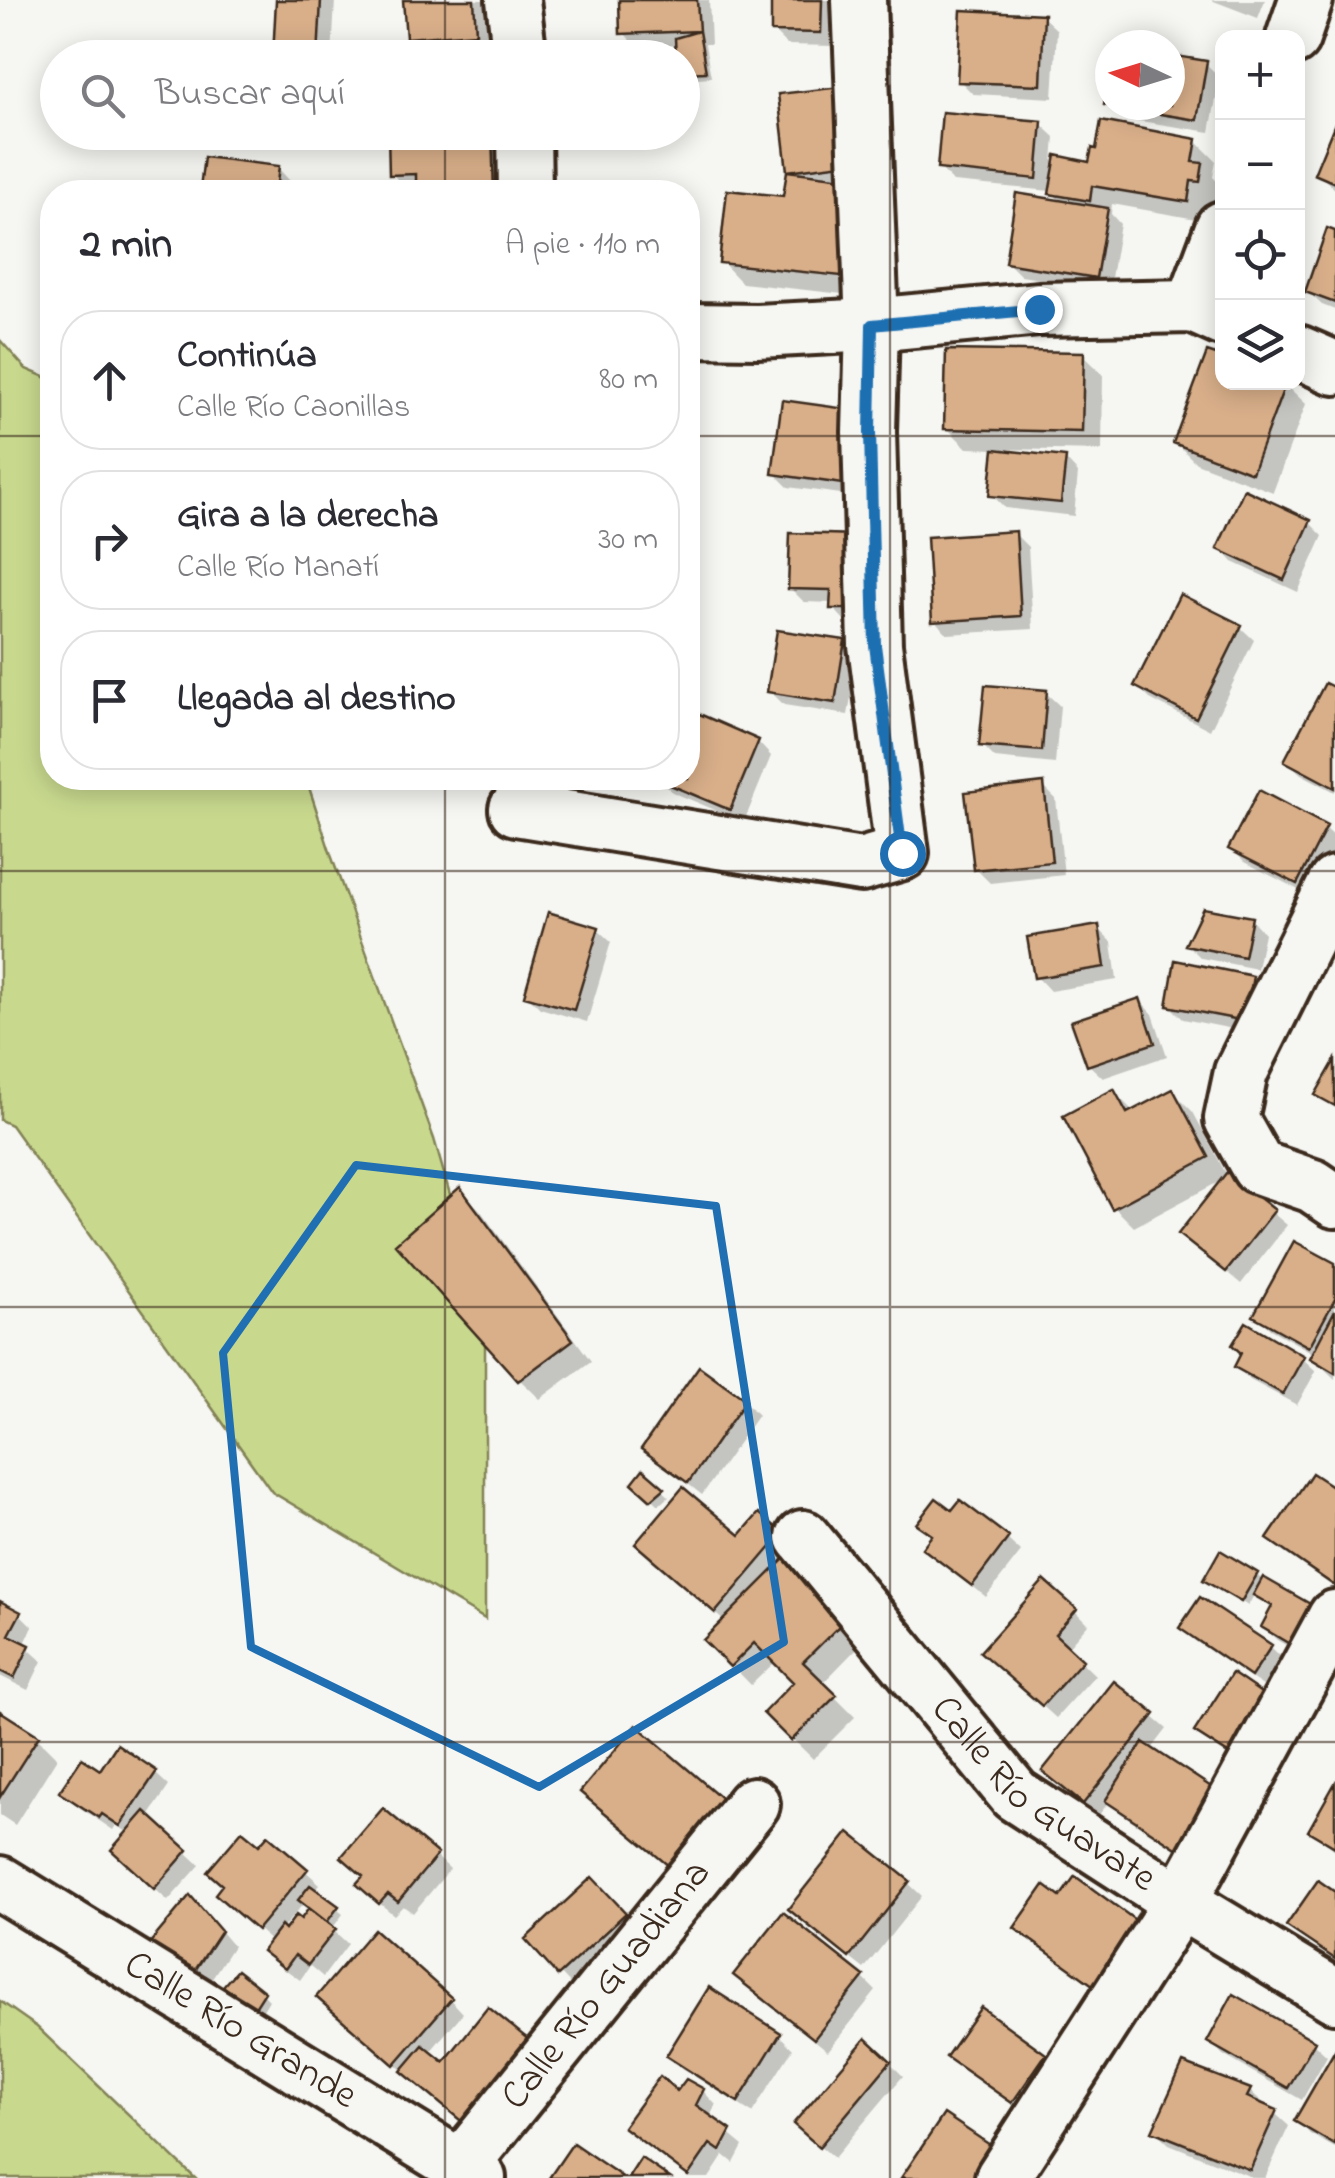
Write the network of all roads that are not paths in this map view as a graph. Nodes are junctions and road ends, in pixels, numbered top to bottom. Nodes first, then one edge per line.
1 (513, 0) edge
2 (860, 0) edge
3 (1306, 0) edge
4 (1296, 30) edge
5 (518, 40) edge
6 (524, 150) edge
7 (525, 180) edge
8 (1215, 270) edge
9 (1208, 313) edge
10 (872, 325) junction
11 (700, 330) edge
12 (1305, 355) edge
13 (1335, 368) edge
14 (516, 808) dead end
15 (1335, 883) edge
16 (1335, 1201) edge
17 (802, 1538) dead end
18 (1335, 1617) edge
19 (753, 1804) dead end
20 (0, 1882) edge
21 (1180, 1902) junction
22 (1335, 1996) edge
23 (470, 2172) edge
24 (1002, 2178) edge

1 - 5 street
2 - 10 street
3 - 4 street
6 - 7 street
8 - 9 street
9 - 10 street
10 - 11 street
10 - 14 street
12 - 13 street
15 - 16 street
17 - 21 street, Calle Río Guavate
18 - 21 street
19 - 23 street, Calle Río Guadiana
20 - 23 street, Calle Río Grande
21 - 22 street, Calle Río Guavate
21 - 24 street

